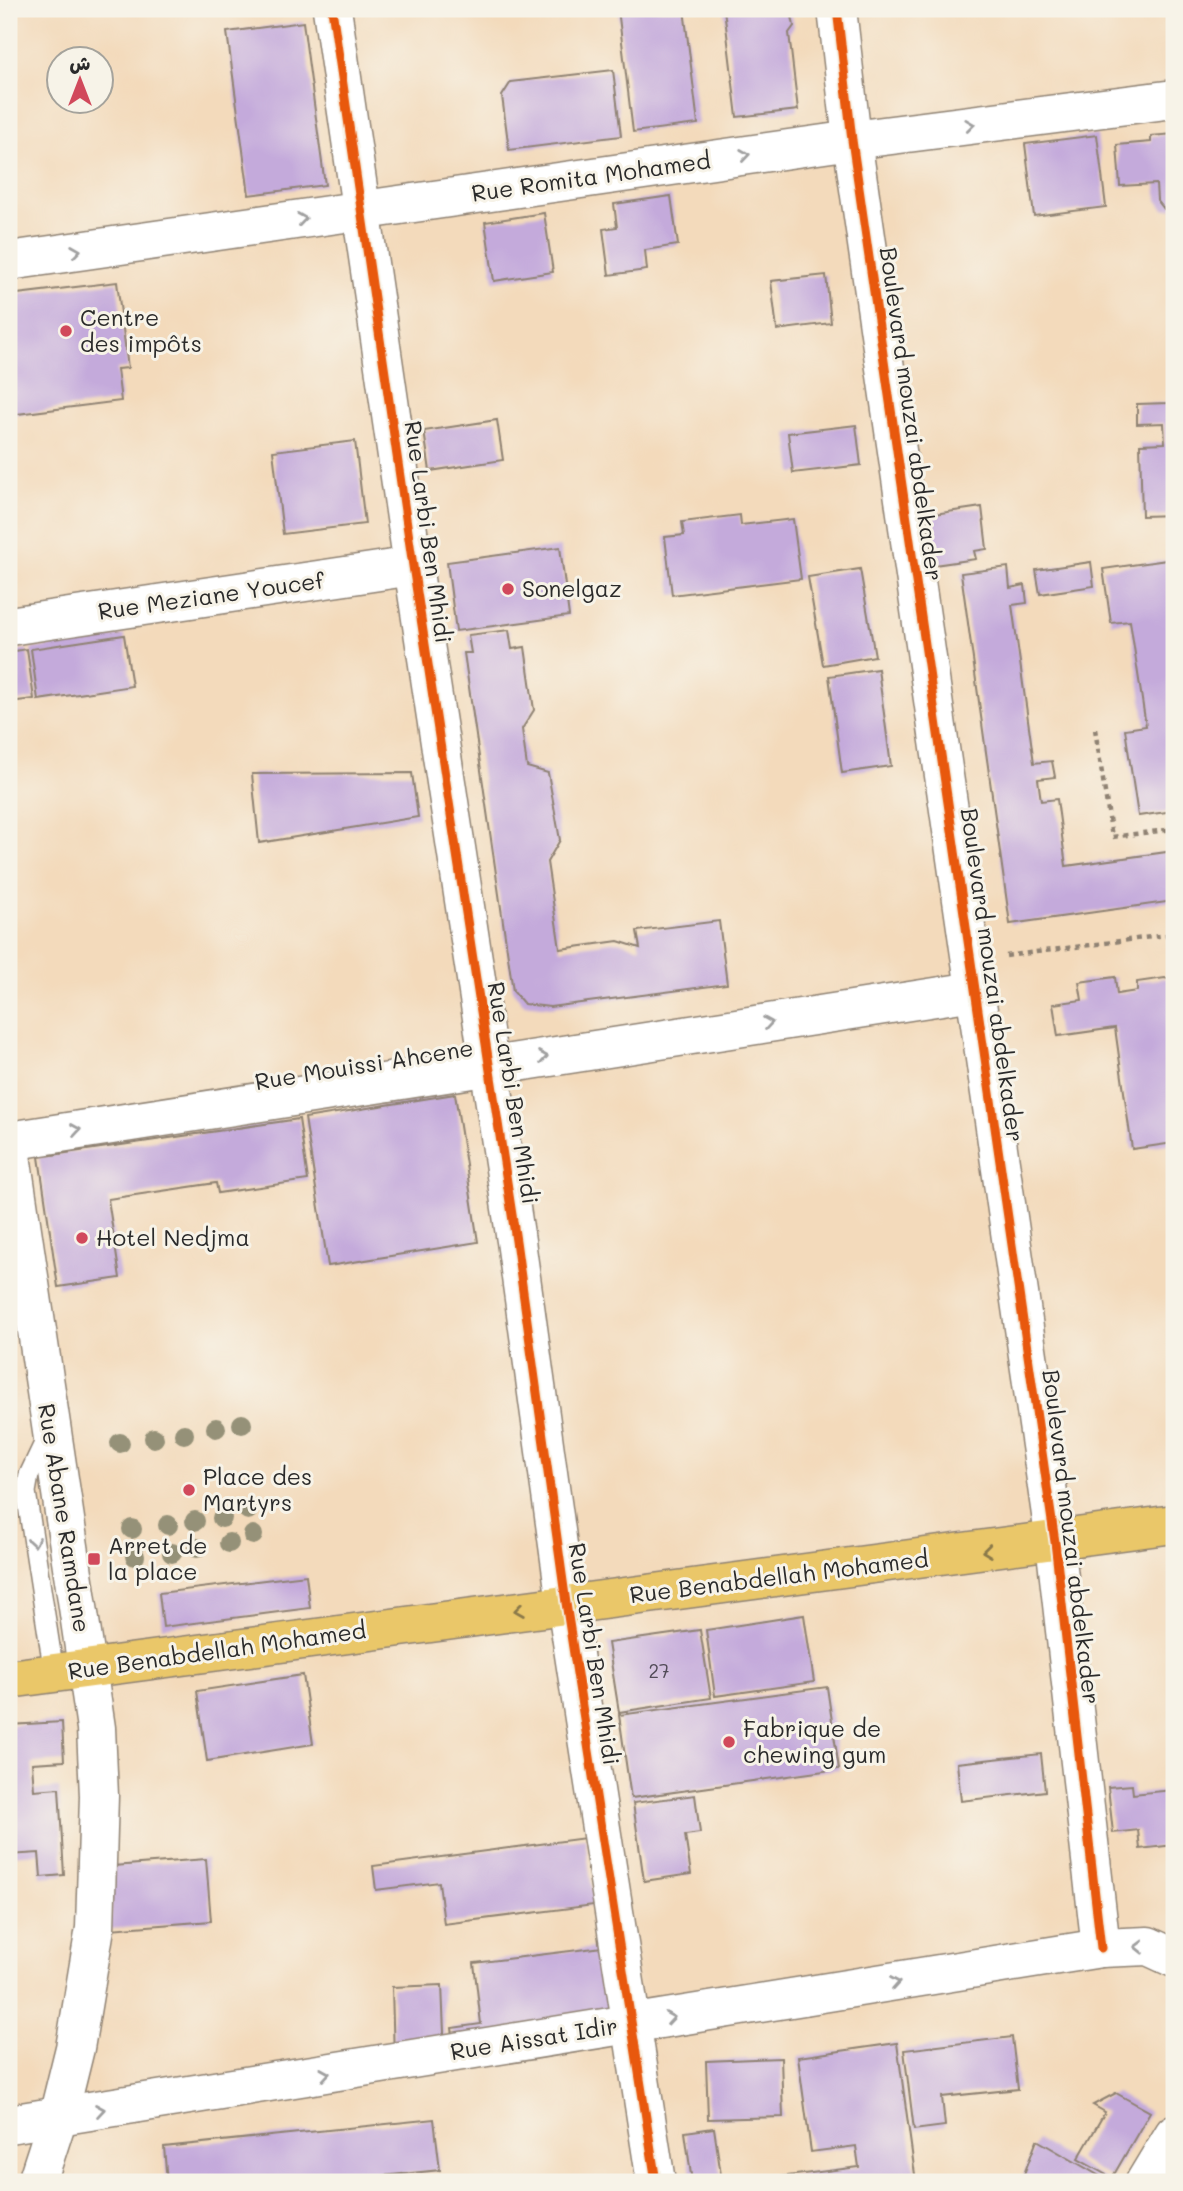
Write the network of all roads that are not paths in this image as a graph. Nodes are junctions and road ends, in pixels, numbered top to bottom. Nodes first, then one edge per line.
1 (332, 9) edge
2 (837, 9) edge
3 (1174, 99) edge
4 (852, 140) junction
5 (363, 210) junction
6 (9, 261) edge
7 (412, 566) junction
8 (9, 626) edge
9 (972, 976) junction
10 (489, 1065) junction
11 (9, 1141) edge
12 (1174, 1524) edge
13 (1055, 1542) junction
14 (566, 1603) junction
15 (71, 1671) junction
16 (9, 1679) edge
17 (1101, 1948) junction
18 (1174, 1958) edge
19 (631, 2024) junction
20 (58, 2117) junction
21 (9, 2124) edge
22 (1174, 2134) edge
23 (37, 2182) edge
24 (656, 2182) edge
25 (1145, 2182) edge

1 - 5 street, Rue Larbi Ben Mhidi
2 - 4 street, Boulevard mouzai abdelkader
4 -> 3 street, Rue Romita Mohamed
5 -> 4 street, Rue Romita Mohamed
4 - 9 street, Boulevard mouzai abdelkader
6 -> 5 street, Rue Romita Mohamed
5 - 7 street, Rue Larbi Ben Mhidi
7 - 8 street, Rue Meziane Youcef
7 - 10 street, Rue Larbi Ben Mhidi
10 -> 9 street, Rue Mouissi Ahcene
9 - 13 street, Boulevard mouzai abdelkader
11 -> 10 street, Rue Mouissi Ahcene
10 - 14 street, Rue Larbi Ben Mhidi
11 - 15 street, Rue Abane Ramdane
12 - 13 main road, Rue Benabdellah Mohamed
13 -> 14 main road, Rue Benabdellah Mohamed
13 - 17 street, Boulevard mouzai abdelkader
14 -> 15 main road, Rue Benabdellah Mohamed
14 - 19 street, Rue Larbi Ben Mhidi
15 - 16 main road, Rue Benabdellah Mohamed
15 - 20 street, Rue Abane Ramdane
18 -> 17 street, Rue Aissat Idir
19 -> 17 street, Rue Aissat Idir
20 -> 19 street, Rue Aissat Idir
19 - 24 street, Rue Larbi Ben Mhidi
20 - 21 street, Rue Aissat Idir
20 - 23 street, Rue Abane Ramdane
22 - 25 street

